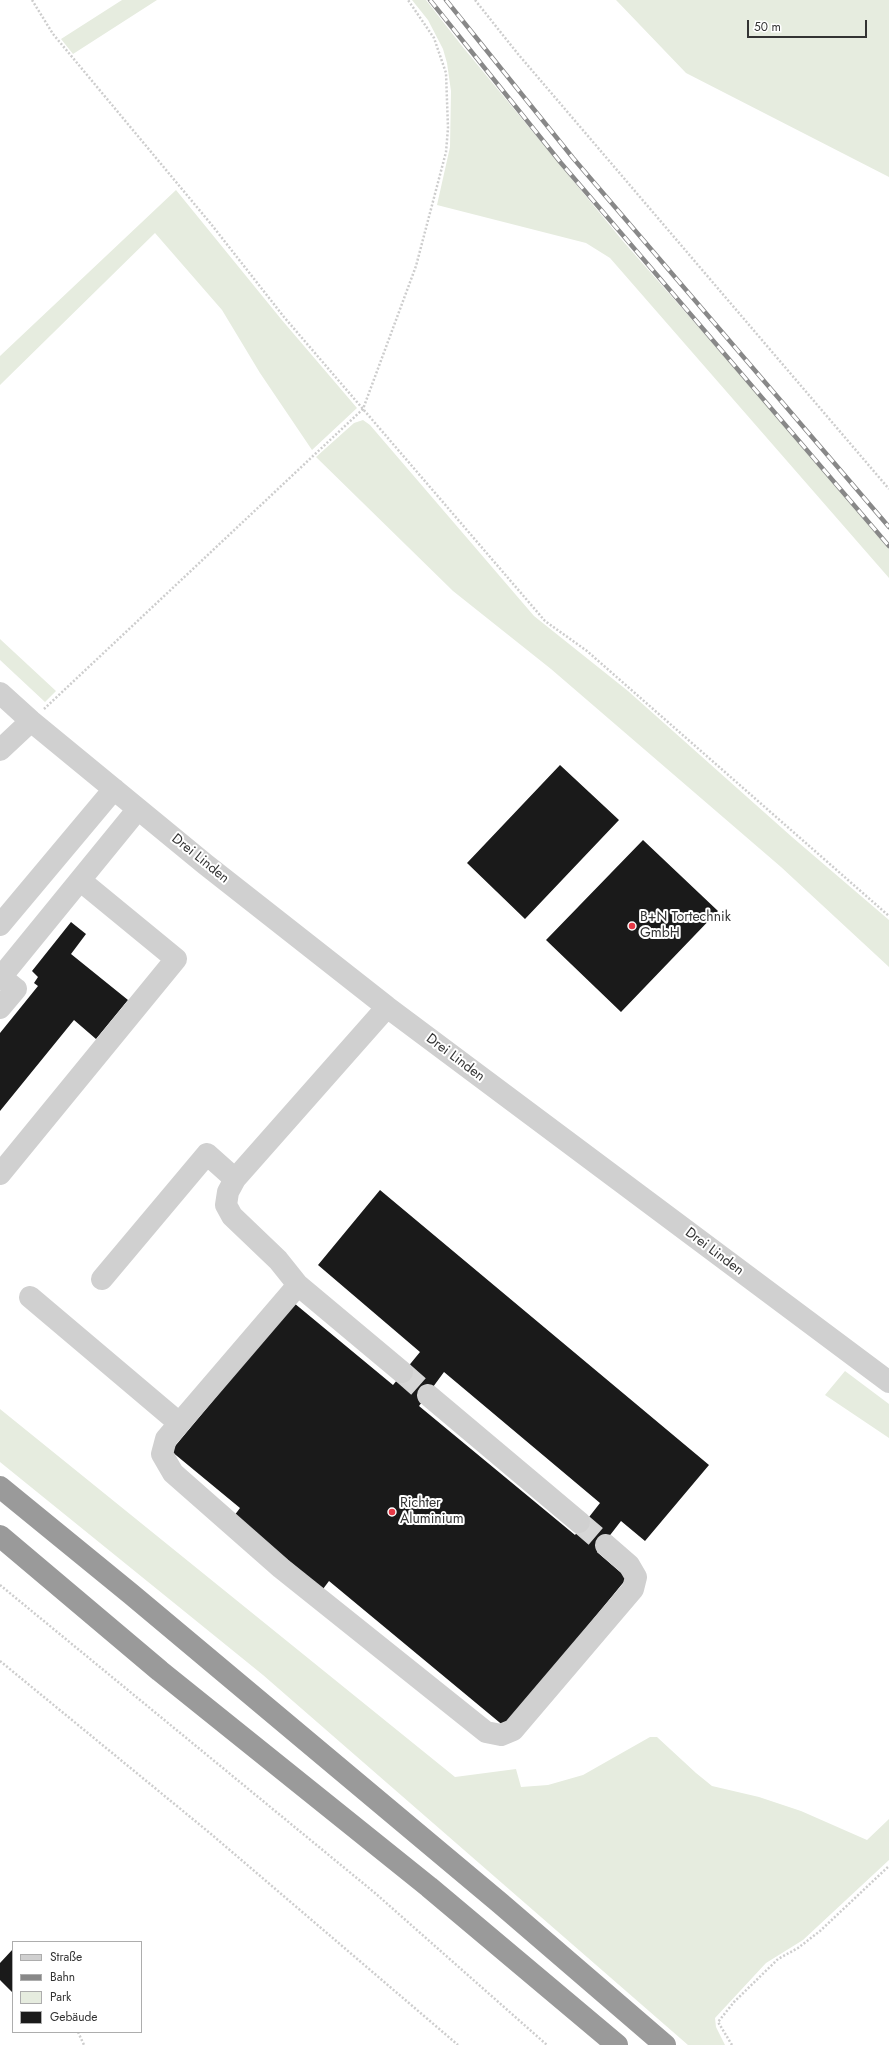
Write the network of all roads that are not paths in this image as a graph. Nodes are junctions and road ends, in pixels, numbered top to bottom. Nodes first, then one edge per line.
1 (0, 693) edge
2 (31, 721) junction
3 (0, 750) edge
4 (114, 789) junction
5 (138, 809) junction
6 (81, 881) junction
7 (0, 925) edge
8 (387, 1006) junction
9 (0, 1008) edge
10 (0, 1174) edge
11 (235, 1179) junction
12 (102, 1279) dead end
13 (298, 1285) junction
14 (30, 1297) dead end
15 (402, 1372) tunnel mouth
16 (889, 1382) edge
17 (428, 1395) tunnel mouth
18 (179, 1423) junction
19 (0, 1487) edge
20 (579, 1522) tunnel mouth
21 (0, 1536) edge
22 (606, 1545) tunnel mouth
23 (617, 2045) edge
24 (665, 2045) edge

1 - 2 street, Drei Linden
2 - 3 street
2 - 4 street, Drei Linden
4 - 5 street, Drei Linden
4 - 7 street
5 - 6 street
5 - 8 street, Drei Linden
6 - 9 street
6 - 10 street
8 - 11 street
8 - 16 street, Drei Linden
11 - 12 street
11 - 13 street
13 - 15 street
13 - 18 street
14 - 18 street
17 - 20 street
18 - 22 street
19 - 24 highway
21 - 23 highway

